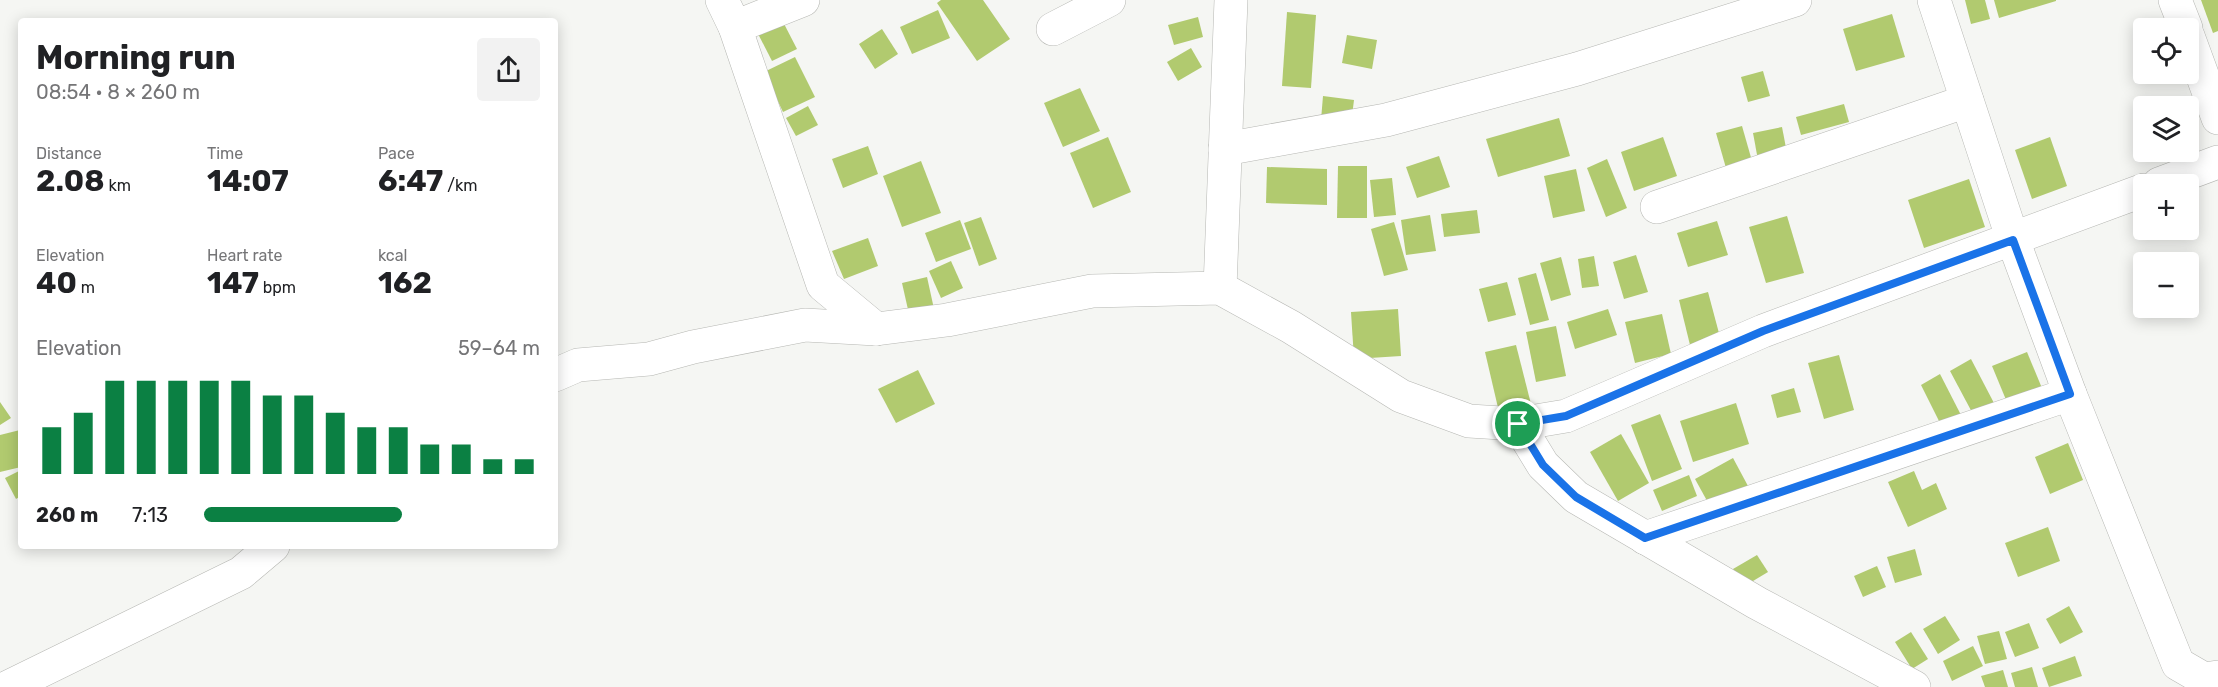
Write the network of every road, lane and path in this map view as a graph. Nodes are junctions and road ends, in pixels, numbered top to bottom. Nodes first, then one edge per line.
1 (803, 0) edge
2 (1109, 0) edge
3 (1231, 0) edge
4 (1795, 0) edge
5 (1934, 0) edge
6 (2175, 0) edge
7 (728, 14) edge
8 (2182, 18) edge
9 (1053, 29) dead end
10 (2199, 66) edge
11 (1967, 102) junction
12 (2218, 118) edge
13 (1225, 149) junction
14 (2218, 162) edge
15 (2186, 174) edge
16 (2133, 194) edge
17 (1657, 207) dead end
18 (2013, 240) junction
19 (823, 285) junction
20 (1220, 288) junction
21 (805, 325) junction
22 (876, 330) junction
23 (558, 374) edge
24 (2070, 394) junction
25 (1518, 424) junction
26 (1645, 538) junction
27 (269, 549) edge
28 (2218, 677) edge
29 (8, 687) edge
30 (1914, 687) edge

1 - 7 street
2 - 9 street
3 - 13 street
4 - 13 street
5 - 11 street
6 - 8 street
7 - 19 street
10 - 12 street
11 - 17 street
11 - 18 street
13 - 20 street
14 - 15 street
16 - 18 street
18 - 24 street
18 - 25 street
19 - 21 street
19 - 22 street
20 - 22 street
20 - 25 street
21 - 22 street
21 - 23 street
24 - 26 street
24 - 28 street
25 - 26 street
26 - 30 street
27 - 29 street

